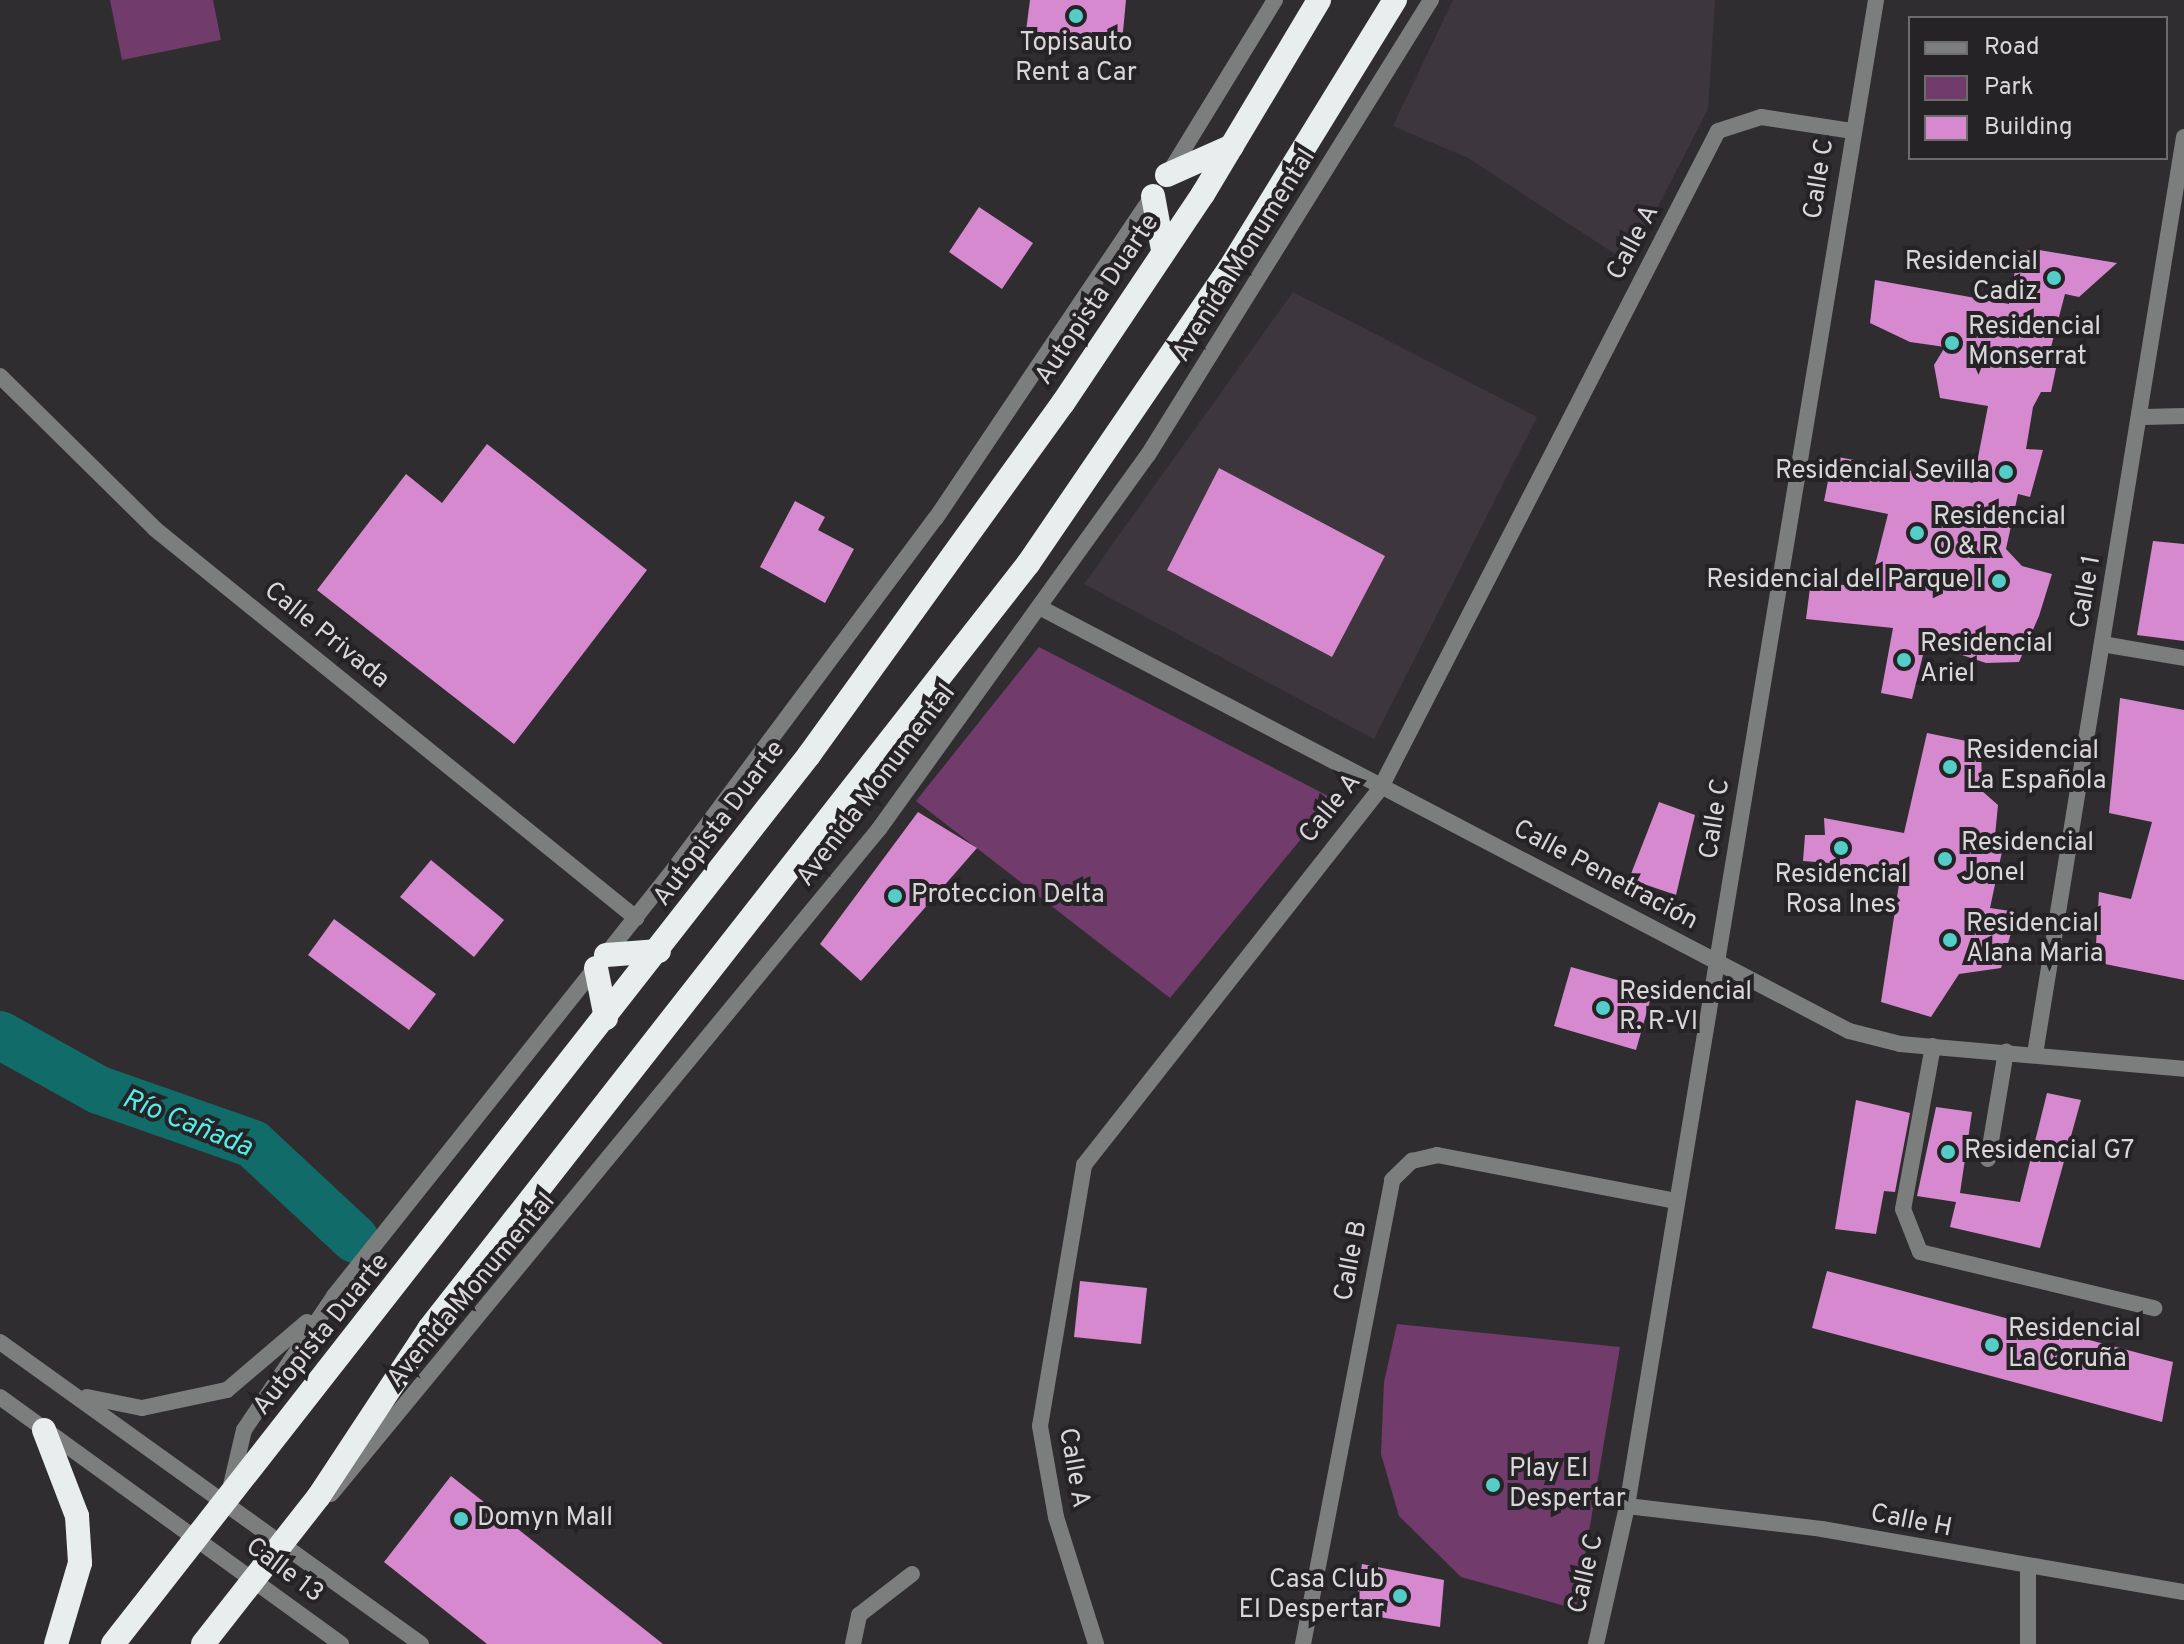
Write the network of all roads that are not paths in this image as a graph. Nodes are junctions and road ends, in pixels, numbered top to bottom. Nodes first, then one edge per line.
1 (1275, 0) edge
2 (1319, 0) edge
3 (1395, 0) edge
4 (1431, 0) edge
5 (1876, 0) edge
6 (1853, 131) junction
7 (2184, 137) edge
8 (1232, 146) junction
9 (1167, 175) junction
10 (1153, 196) junction
11 (1163, 250) junction
12 (0, 376) edge
13 (2184, 416) edge
14 (2143, 417) junction
15 (1039, 607) junction
16 (2102, 644) junction
17 (2184, 658) edge
18 (1381, 787) junction
19 (636, 918) junction
20 (659, 951) junction
21 (601, 962) junction
22 (1717, 962) junction
23 (606, 1018) junction
24 (1933, 1046) junction
25 (2006, 1052) junction
26 (2035, 1054) junction
27 (2184, 1069) edge
28 (1988, 1159) dead end
29 (1677, 1201) junction
30 (334, 1296) junction
31 (2154, 1308) dead end
32 (0, 1342) edge
33 (78, 1396) junction
34 (0, 1397) edge
35 (44, 1430) junction
36 (227, 1503) junction
37 (1627, 1506) junction
38 (197, 1537) junction
39 (282, 1544) junction
40 (2028, 1569) junction
41 (912, 1574) dead end
42 (255, 1577) junction
43 (2184, 1592) edge
44 (1100, 1643) edge
45 (56, 1644) edge
46 (113, 1644) edge
47 (203, 1644) edge
48 (341, 1644) edge
49 (421, 1644) edge
50 (853, 1644) edge
51 (1303, 1644) edge
52 (1596, 1644) edge
53 (2028, 1644) edge

1 - 9 street
2 - 8 highway, Autopista Duarte
3 - 39 highway
4 - 15 street, Avenida Monumental
5 - 6 street, Calle C
6 - 18 street, Calle A
6 - 22 street, Calle C
7 - 14 street, Calle 1
8 - 9 highway
8 - 11 highway, Autopista Duarte
9 - 10 street
10 - 11 highway
10 - 19 street
11 - 20 highway, Autopista Duarte
12 - 19 street, Calle Privada
13 - 14 street
14 - 16 street, Calle 1
15 - 18 street, Calle Penetración
15 - 39 street, Avenida Monumental
16 - 17 street
16 - 26 street, Calle 1
18 - 22 street, Calle Penetración
18 - 44 street, Calle A
19 - 21 street
20 - 21 highway
20 - 23 highway, Autopista Duarte
21 - 23 highway
21 - 30 street
22 - 24 street, Calle Penetración
22 - 29 street, Calle C
23 - 36 highway, Autopista Duarte
24 - 25 street, Calle Penetración
24 - 31 street
25 - 26 street, Calle Penetración
25 - 28 street
26 - 27 street, Calle Penetración
29 - 37 street, Calle C
29 - 51 street, Calle B
30 - 33 street
30 - 36 street
32 - 33 street
33 - 36 street
34 - 35 street, Calle 13
35 - 38 street, Calle 13
35 - 45 highway
36 - 38 highway, Autopista Duarte
36 - 39 street
37 - 40 street, Calle H
37 - 52 street, Calle C
38 - 42 street, Calle 13
38 - 46 highway, Autopista Duarte
39 - 42 highway
39 - 49 street
40 - 43 street, Calle H
40 - 53 street
41 - 50 street
42 - 47 highway
42 - 48 street, Calle 13

